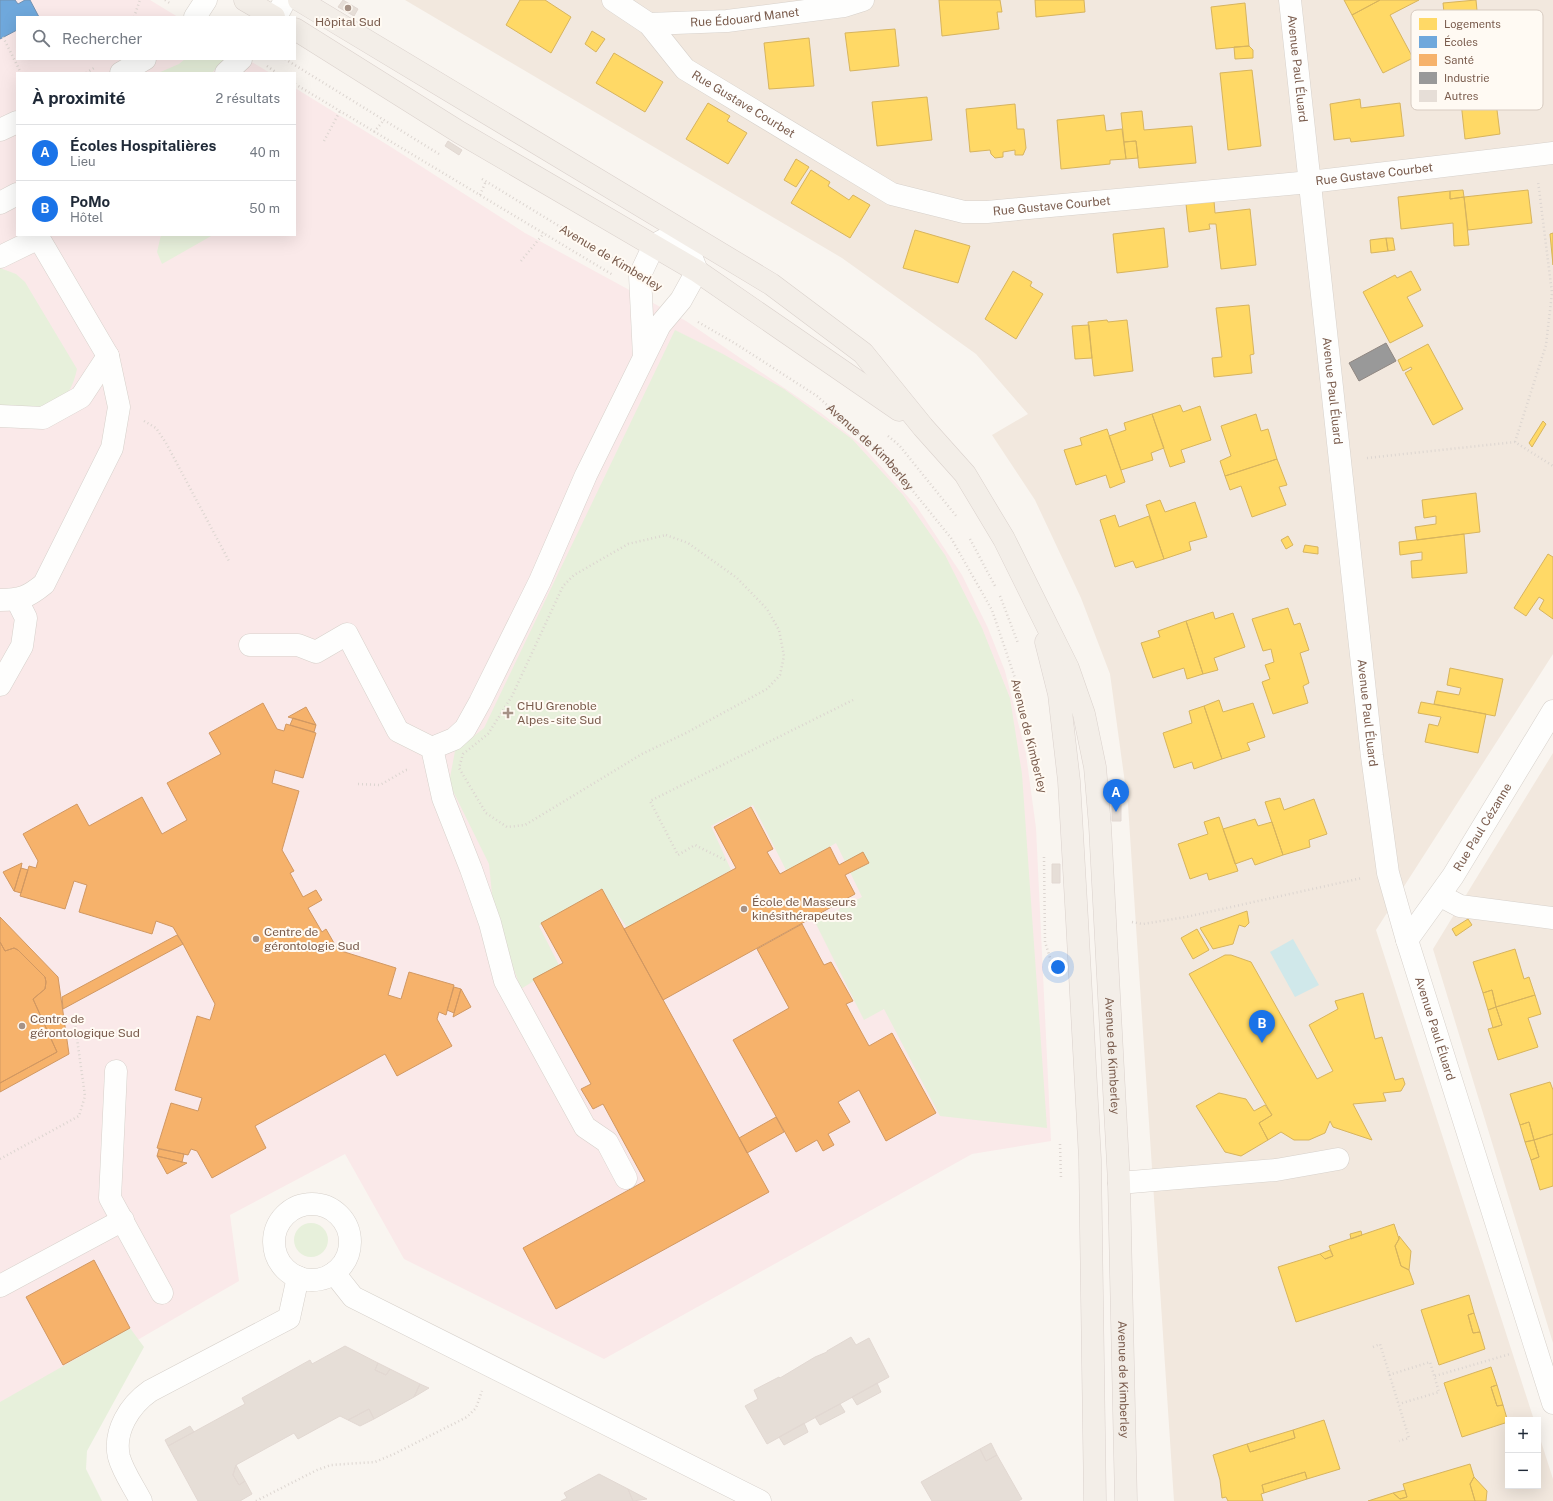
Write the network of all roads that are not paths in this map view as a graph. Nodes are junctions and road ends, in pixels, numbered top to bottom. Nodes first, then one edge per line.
1 (206, 0) edge
2 (245, 0) edge
3 (285, 0) edge
4 (298, 0) edge
5 (613, 0) edge
6 (863, 0) edge
7 (1290, 0) edge
8 (196, 16) edge
9 (273, 16) edge
10 (276, 16) edge
11 (649, 24) junction
12 (296, 30) edge
13 (143, 60) edge
14 (240, 60) edge
15 (123, 72) edge
16 (227, 72) edge
17 (16, 122) edge
18 (0, 130) edge
19 (1544, 154) edge
20 (1310, 182) junction
21 (681, 231) junction
22 (38, 237) edge
23 (654, 245) junction
24 (0, 257) edge
25 (697, 271) junction
26 (108, 356) junction
27 (644, 357) junction
28 (0, 416) edge
29 (923, 428) junction
30 (1035, 598) junction
31 (9, 600) edge
32 (250, 645) dead end
33 (0, 684) edge
34 (1553, 711) edge
35 (432, 748) junction
36 (1440, 896) junction
37 (1553, 918) edge
38 (1407, 940) junction
39 (116, 1071) dead end
40 (1338, 1158) dead end
41 (626, 1178) dead end
42 (1119, 1183) junction
43 (123, 1220) junction
44 (334, 1273) junction
45 (298, 1277) junction
46 (0, 1286) edge
47 (162, 1292) dead end
48 (1553, 1403) edge
49 (141, 1501) edge
50 (760, 1501) edge
51 (1095, 1501) edge
52 (1126, 1501) edge

1 - 8 street
2 - 9 main road
3 - 10 street
4 - 21 main road, Avenue de Kimberley
5 - 11 street, Rue Gustave Courbet
6 - 11 street, Rue Édouard Manet
7 - 20 street, Avenue Paul Éluard
11 - 20 street, Rue Gustave Courbet
12 - 23 main road, Avenue de Kimberley
13 - 15 street
14 - 16 street
17 - 18 street
19 - 20 street, Rue Gustave Courbet
20 - 38 street, Avenue Paul Éluard
21 - 23 street
21 - 25 street
21 - 29 main road, Avenue de Kimberley
22 - 24 street
22 - 26 street
23 - 25 main road, Avenue de Kimberley
23 - 27 street
25 - 27 street
25 - 29 main road, Avenue de Kimberley
26 - 28 street
26 - 31 street
27 - 35 street
29 - 30 main road, Avenue de Kimberley
30 - 42 main road, Avenue de Kimberley
30 - 51 main road, Avenue de Kimberley
31 - 33 street
32 - 35 street
34 - 36 street, Rue Paul Cézanne
35 - 41 street
36 - 37 street
36 - 38 street, Rue Paul Cézanne
38 - 48 street, Avenue Paul Éluard
39 - 43 street
40 - 42 street
42 - 52 main road, Avenue de Kimberley
43 - 46 street
43 - 47 street
44 - 45 street
44 - 45 street
44 - 50 street
45 - 49 street

